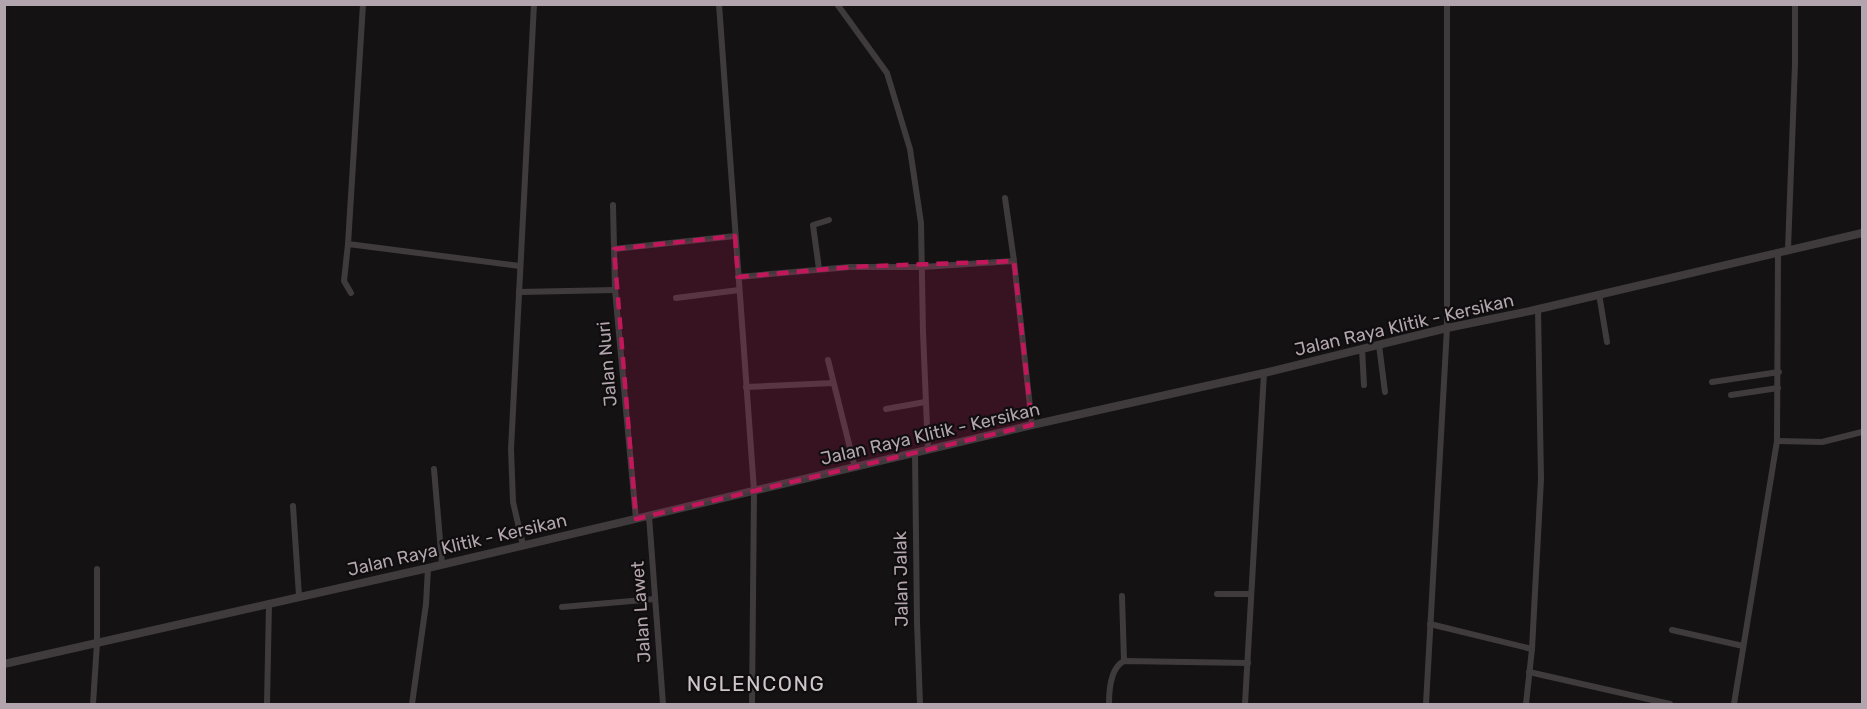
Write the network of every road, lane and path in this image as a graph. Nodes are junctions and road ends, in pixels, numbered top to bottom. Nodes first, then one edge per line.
1 (363, 4) edge
2 (534, 4) edge
3 (719, 4) edge
4 (837, 4) edge
5 (1447, 4) edge
6 (1795, 4) edge
7 (1005, 198) dead end
8 (613, 205) dead end
9 (829, 220) dead end
10 (1863, 233) edge
11 (735, 236) junction
12 (348, 244) junction
13 (614, 249) junction
14 (1788, 249) junction
15 (1778, 252) junction
16 (1014, 261) junction
17 (520, 266) junction
18 (922, 267) junction
19 (819, 269) junction
20 (738, 277) junction
21 (615, 290) junction
22 (739, 291) junction
23 (519, 292) junction
24 (351, 293) dead end
25 (1599, 294) junction
26 (676, 298) dead end
27 (1538, 309) junction
28 (1447, 328) junction
29 (1607, 342) dead end
30 (1379, 345) junction
31 (1362, 349) junction
32 (828, 360) dead end
33 (1779, 372) junction
34 (1264, 373) junction
35 (1712, 382) dead end
36 (833, 383) junction
37 (1364, 385) dead end
38 (746, 387) junction
39 (1778, 388) junction
40 (1385, 392) dead end
41 (1731, 396) dead end
42 (925, 402) junction
43 (886, 409) dead end
44 (1032, 425) junction
45 (1863, 432) edge
46 (1777, 441) junction
47 (928, 450) junction
48 (915, 453) junction
49 (855, 468) junction
50 (434, 469) dead end
51 (754, 490) junction
52 (293, 506) dead end
53 (649, 516) junction
54 (636, 519) junction
55 (523, 545) junction
56 (442, 564) junction
57 (428, 568) junction
58 (97, 569) dead end
59 (1218, 594) dead end
60 (1251, 594) junction
61 (299, 596) junction
62 (1122, 596) dead end
63 (655, 599) junction
64 (269, 603) junction
65 (562, 607) dead end
66 (1430, 624) junction
67 (1672, 630) dead end
68 (97, 643) junction
69 (1743, 646) junction
70 (1532, 649) junction
71 (1124, 661) junction
72 (1248, 663) junction
73 (4, 664) edge
74 (1529, 672) junction
75 (93, 705) edge
76 (267, 705) edge
77 (412, 705) edge
78 (663, 705) edge
79 (752, 705) edge
80 (920, 705) edge
81 (1109, 705) edge
82 (1245, 705) edge
83 (1426, 705) edge
84 (1526, 705) edge
85 (1670, 705) edge
86 (1734, 705) edge

1 - 12 street
2 - 17 street
3 - 11 street
4 - 18 street
5 - 28 street
6 - 14 street
7 - 16 street
8 - 13 street, Jalan Nuri
9 - 19 street
10 - 14 street, Jalan Raya Klitik - Kersikan
11 - 13 street
11 - 20 street
12 - 17 street
12 - 24 street
13 - 21 street, Jalan Nuri
14 - 15 street, Jalan Raya Klitik - Kersikan
15 - 25 street, Jalan Raya Klitik - Kersikan
15 - 33 street
16 - 18 street
16 - 44 street
17 - 23 street
18 - 19 street
18 - 42 street
19 - 20 street
20 - 22 street
21 - 23 street
21 - 54 street, Jalan Nuri
22 - 26 street
22 - 38 street
23 - 55 street
25 - 27 street, Jalan Raya Klitik - Kersikan
25 - 29 street
27 - 28 street, Jalan Raya Klitik - Kersikan
27 - 70 street
28 - 30 street, Jalan Raya Klitik - Kersikan
28 - 66 street
30 - 31 street, Jalan Raya Klitik - Kersikan
30 - 40 street
31 - 34 street, Jalan Raya Klitik - Kersikan
31 - 37 street
32 - 36 street
33 - 35 street
33 - 39 street
34 - 44 street, Jalan Raya Klitik - Kersikan
34 - 60 street
36 - 38 street
36 - 49 street
38 - 51 street
39 - 41 street
39 - 46 street
42 - 43 street
42 - 47 street
44 - 47 street, Jalan Raya Klitik - Kersikan
45 - 46 street
46 - 69 street
47 - 48 street, Jalan Raya Klitik - Kersikan
48 - 49 street, Jalan Raya Klitik - Kersikan
48 - 80 street, Jalan Jalak
49 - 51 street, Jalan Raya Klitik - Kersikan
50 - 56 street
51 - 53 street, Jalan Raya Klitik - Kersikan
51 - 79 street
52 - 61 street
53 - 54 street, Jalan Raya Klitik - Kersikan
53 - 63 street, Jalan Lawet
54 - 55 street, Jalan Raya Klitik - Kersikan
55 - 56 street, Jalan Raya Klitik - Kersikan
56 - 57 street, Jalan Raya Klitik - Kersikan
57 - 61 street, Jalan Raya Klitik - Kersikan
57 - 77 street
58 - 68 street
59 - 60 street
60 - 72 street
61 - 64 street, Jalan Raya Klitik - Kersikan
62 - 71 street
63 - 65 street
63 - 78 street, Jalan Lawet
64 - 68 street, Jalan Raya Klitik - Kersikan
64 - 76 street
66 - 70 street
66 - 83 street
67 - 69 street
68 - 73 street, Jalan Raya Klitik - Kersikan
68 - 75 street
69 - 86 street
70 - 74 street
71 - 72 street
71 - 81 street
72 - 82 street
74 - 84 street
74 - 85 street

